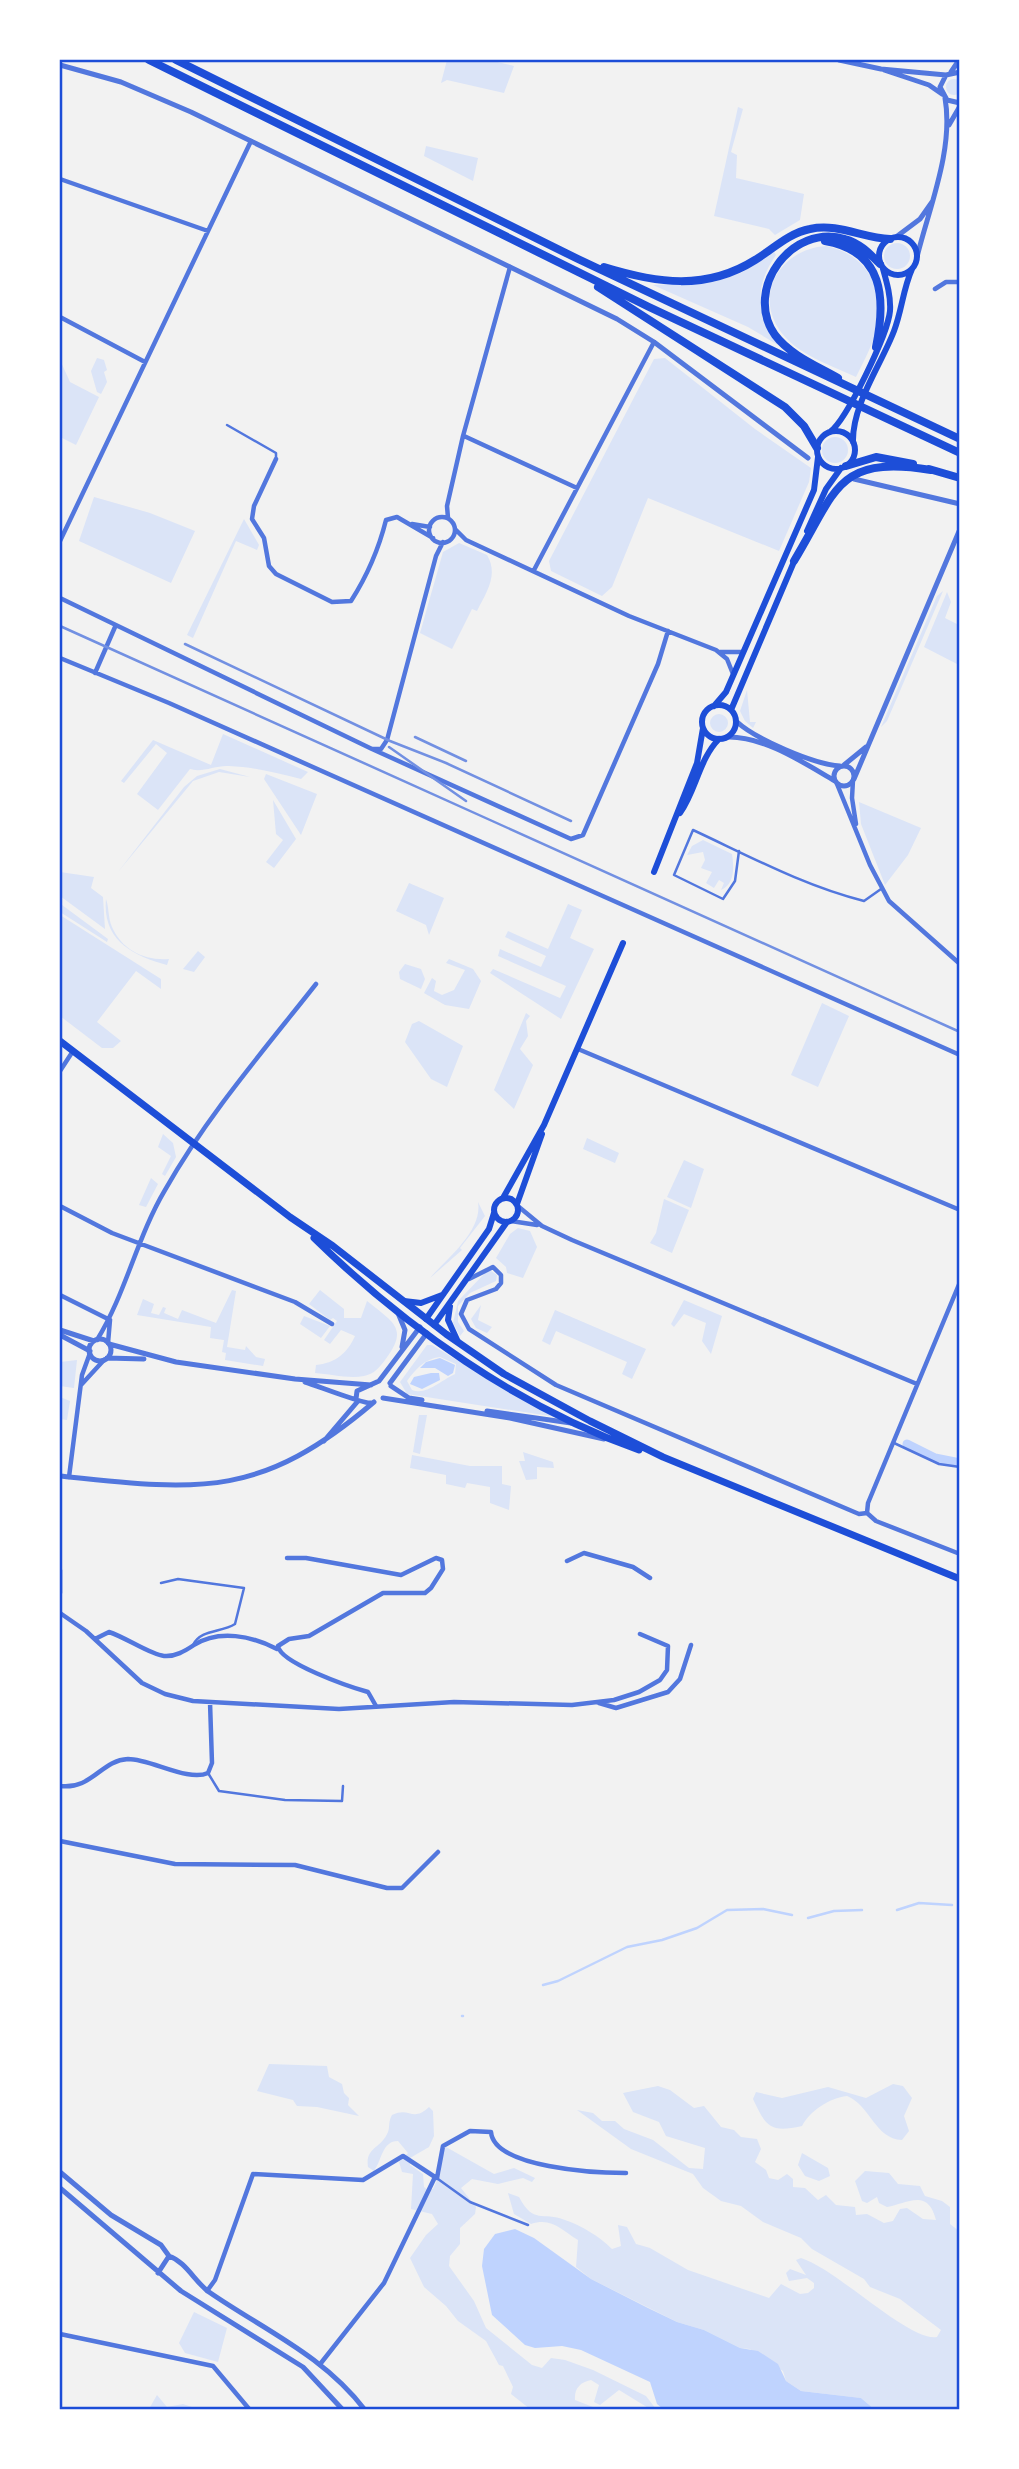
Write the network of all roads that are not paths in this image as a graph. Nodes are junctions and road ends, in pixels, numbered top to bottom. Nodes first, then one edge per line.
1 (149, 60) edge
2 (176, 60) edge
3 (839, 60) edge
4 (958, 60) edge
5 (60, 65) edge
6 (881, 69) junction
7 (960, 72) edge
8 (948, 74) junction
9 (943, 96) junction
10 (960, 104) edge
11 (946, 131) junction
12 (251, 141) junction
13 (60, 180) edge
14 (935, 192) junction
15 (208, 231) junction
16 (893, 238) junction
17 (818, 240) junction
18 (917, 257) junction
19 (578, 259) junction
20 (556, 262) junction
21 (510, 267) junction
22 (882, 267) junction
23 (912, 269) junction
24 (960, 282) edge
25 (935, 289) dead end
26 (60, 317) edge
27 (654, 342) junction
28 (876, 348) junction
29 (145, 362) junction
30 (902, 413) junction
31 (227, 425) dead end
32 (830, 432) junction
33 (463, 436) junction
34 (960, 439) edge
35 (853, 442) junction
36 (817, 453) junction
37 (960, 453) edge
38 (276, 458) joint
39 (808, 458) dead end
40 (844, 467) junction
41 (931, 470) junction
42 (960, 478) edge
43 (854, 479) dead end
44 (577, 488) junction
45 (960, 504) edge
46 (447, 506) junction
47 (440, 517) junction
48 (448, 519) junction
49 (411, 523) junction
50 (430, 527) junction
51 (455, 529) junction
52 (960, 529) edge
53 (435, 539) junction
54 (450, 540) junction
55 (466, 540) junction
56 (60, 541) edge
57 (443, 542) junction
58 (436, 556) junction
59 (794, 561) junction
60 (534, 570) junction
61 (60, 598) edge
62 (115, 626) junction
63 (668, 631) junction
64 (719, 652) junction
65 (743, 652) junction
66 (60, 658) edge
67 (95, 673) junction
68 (734, 675) junction
69 (714, 705) junction
70 (731, 710) junction
71 (736, 721) junction
72 (703, 728) junction
73 (727, 737) junction
74 (719, 739) junction
75 (867, 744) junction
76 (372, 749) junction
77 (841, 766) junction
78 (853, 779) junction
79 (836, 783) junction
80 (677, 818) junction
81 (859, 835) junction
82 (739, 851) junction
83 (654, 872) dead end
84 (881, 889) junction
85 (623, 943) dead end
86 (960, 964) edge
87 (316, 984) dead end
88 (60, 1041) edge
89 (578, 1049) junction
90 (73, 1051) junction
91 (960, 1055) edge
92 (60, 1071) edge
93 (544, 1125) junction
94 (194, 1144) junction
95 (503, 1198) junction
96 (60, 1206) edge
97 (518, 1206) junction
98 (960, 1210) edge
99 (494, 1213) junction
100 (509, 1222) junction
101 (300, 1225) junction
102 (542, 1226) junction
103 (140, 1244) junction
104 (468, 1279) junction
105 (960, 1282) edge
106 (444, 1294) junction
107 (60, 1295) edge
108 (404, 1301) junction
109 (450, 1303) junction
110 (395, 1307) junction
111 (426, 1319) junction
112 (110, 1320) junction
113 (332, 1324) dead end
114 (434, 1325) junction
115 (420, 1327) junction
116 (60, 1332) edge
117 (427, 1333) junction
118 (96, 1340) junction
119 (459, 1343) junction
120 (109, 1344) junction
121 (401, 1352) junction
122 (89, 1354) junction
123 (106, 1359) junction
124 (155, 1359) junction
125 (295, 1379) junction
126 (379, 1381) junction
127 (917, 1384) junction
128 (371, 1385) junction
129 (390, 1385) junction
130 (81, 1386) junction
131 (383, 1398) junction
132 (357, 1400) junction
133 (374, 1402) junction
134 (581, 1425) junction
135 (612, 1433) junction
136 (619, 1443) junction
137 (894, 1443) junction
138 (319, 1446) junction
139 (663, 1457) junction
140 (960, 1467) edge
141 (60, 1476) edge
142 (69, 1477) junction
143 (867, 1513) junction
144 (960, 1554) edge
145 (287, 1558) dead end
146 (567, 1561) dead end
147 (60, 1570) edge
148 (650, 1578) dead end
149 (960, 1578) edge
150 (161, 1584) dead end
151 (60, 1593) edge
152 (60, 1613) edge
153 (640, 1634) dead end
154 (95, 1639) junction
155 (193, 1645) junction
156 (691, 1645) dead end
157 (278, 1650) junction
158 (209, 1702) junction
159 (598, 1702) junction
160 (376, 1707) junction
161 (208, 1773) junction
162 (60, 1786) edge
163 (344, 1786) dead end
164 (60, 1841) edge
165 (438, 1852) dead end
166 (60, 2172) edge
167 (626, 2173) dead end
168 (436, 2178) junction
169 (60, 2188) edge
170 (528, 2225) dead end
171 (169, 2256) junction
172 (158, 2273) junction
173 (208, 2291) junction
174 (60, 2334) edge
175 (321, 2364) junction
176 (250, 2410) edge
177 (343, 2410) edge
178 (365, 2410) edge

1 - 20 highway
2 - 19 highway
3 - 6 street
4 - 8 street
5 - 12 street
6 - 8 street
6 - 9 street
7 - 8 street
8 - 9 street
9 - 10 street
9 - 11 street
10 - 11 street
11 - 14 street
12 - 15 street
12 - 21 street
13 - 15 street
14 - 16 street
14 - 18 street
15 - 29 street
16 - 18 main road
16 - 19 highway
16 - 22 main road
17 - 22 highway
17 - 28 highway
17 - 30 highway
18 - 23 main road
19 - 30 highway
20 - 36 highway
20 - 37 highway
21 - 27 street
21 - 33 street
22 - 23 main road
22 - 28 main road
23 - 35 main road
24 - 25 street
26 - 29 street
27 - 39 street
27 - 44 street
28 - 32 main road
29 - 56 street
30 - 34 highway
31 - 38 lane
32 - 35 main road
32 - 36 main road
33 - 44 street
33 - 46 street
35 - 40 main road
36 - 40 main road
36 - 65 main road
38 - 49 street
40 - 41 highway
40 - 59 main road
41 - 42 highway
41 - 59 highway
43 - 45 street
44 - 60 street
46 - 47 street
46 - 48 street
47 - 48 street
47 - 50 street
48 - 51 street
49 - 50 street
49 - 53 street
50 - 53 street
51 - 54 street
51 - 55 street
52 - 75 street
53 - 57 street
53 - 58 street
54 - 55 street
54 - 57 street
55 - 60 street
57 - 58 street
58 - 76 street
59 - 70 main road
60 - 63 street
61 - 62 street
62 - 67 street
62 - 76 street
63 - 64 street
63 - 76 street
64 - 65 street
64 - 68 street
65 - 68 main road
66 - 67 street
67 - 91 street
68 - 69 main road
69 - 70 main road
69 - 72 main road
70 - 71 main road
71 - 73 main road
71 - 77 street
72 - 74 main road
72 - 80 main road
73 - 74 main road
73 - 79 street
74 - 80 main road
75 - 77 street
75 - 78 street
77 - 78 street
77 - 79 street
78 - 79 street
78 - 81 street
79 - 81 street
80 - 83 main road
81 - 84 street
82 - 82 lane
82 - 84 lane
84 - 86 street
85 - 89 main road
87 - 94 street
88 - 90 main road
89 - 93 main road
89 - 98 street
90 - 92 street
90 - 94 main road
93 - 95 main road
93 - 97 main road
94 - 101 main road
94 - 103 street
95 - 97 main road
95 - 99 main road
96 - 103 street
97 - 100 main road
97 - 102 street
99 - 100 main road
99 - 106 main road
100 - 102 street
100 - 104 main road
101 - 108 main road
101 - 110 main road
102 - 127 street
103 - 112 street
103 - 113 street
104 - 109 main road
104 - 143 street
105 - 127 street
106 - 108 main road
106 - 111 main road
107 - 112 street
108 - 111 main road
109 - 114 main road
109 - 119 main road
110 - 115 main road
110 - 121 street
111 - 114 main road
111 - 115 main road
112 - 118 street
112 - 120 street
114 - 117 main road
114 - 119 main road
115 - 117 main road
115 - 121 street
116 - 118 street
116 - 122 street
117 - 129 street
117 - 134 main road
118 - 120 street
118 - 122 street
119 - 135 main road
120 - 123 street
120 - 124 street
121 - 126 street
122 - 123 street
122 - 130 street
123 - 124 street
123 - 130 street
124 - 125 street
125 - 128 street
125 - 132 street
126 - 128 street
126 - 129 street
127 - 137 street
128 - 132 street
129 - 131 street
129 - 134 street
130 - 142 street
131 - 133 street
131 - 136 street
132 - 133 street
132 - 138 street
133 - 138 street
134 - 135 street
134 - 136 main road
135 - 139 main road
136 - 139 main road
137 - 140 lane
137 - 143 street
138 - 142 street
139 - 149 main road
141 - 142 street
143 - 144 street
145 - 157 street
146 - 148 street
147 - 151 street
150 - 155 lane
152 - 154 street
153 - 159 street
154 - 155 street
154 - 158 street
155 - 157 street
156 - 159 street
157 - 160 street
158 - 160 street
158 - 161 street
159 - 160 street
161 - 162 street
161 - 163 lane
164 - 165 street
166 - 171 street
167 - 168 street
168 - 170 lane
168 - 173 street
168 - 175 street
169 - 172 street
171 - 172 street
171 - 173 street
172 - 177 street
173 - 175 street
174 - 176 street
175 - 178 street

